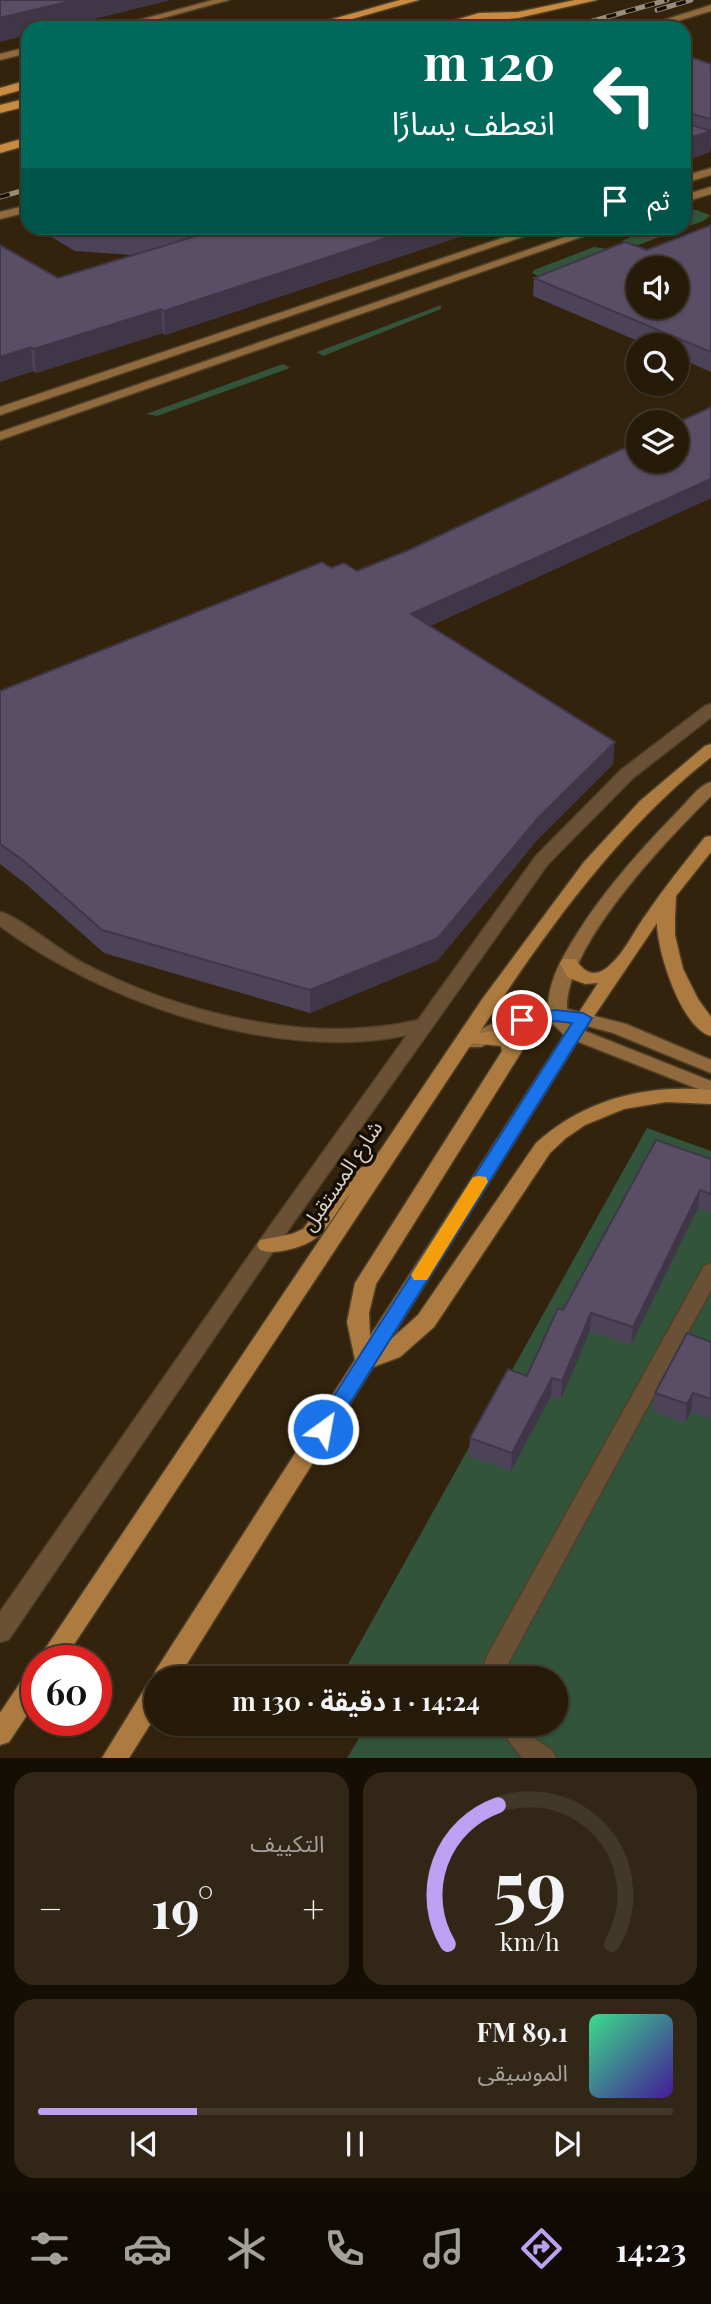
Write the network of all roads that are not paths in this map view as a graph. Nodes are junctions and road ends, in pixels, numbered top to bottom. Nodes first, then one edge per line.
1 (224, 0) edge
2 (413, 0) edge
3 (534, 0) edge
4 (591, 0) edge
5 (711, 8) edge
6 (465, 19) junction
7 (142, 21) edge
8 (334, 21) edge
9 (458, 21) edge
10 (667, 21) edge
11 (21, 52) edge
12 (0, 57) edge
13 (21, 86) edge
14 (0, 92) edge
15 (21, 104) edge
16 (0, 109) edge
17 (21, 143) edge
18 (0, 149) edge
19 (711, 171) edge
20 (691, 178) edge
21 (711, 190) edge
22 (691, 197) edge
23 (21, 210) edge
24 (0, 216) edge
25 (521, 235) edge
26 (581, 235) edge
27 (0, 411) edge
28 (0, 436) edge
29 (711, 709) edge
30 (711, 749) edge
31 (711, 787) edge
32 (711, 841) edge
33 (672, 889) junction
34 (0, 916) edge
35 (569, 964) junction
36 (617, 970) junction
37 (556, 1015) junction
38 (424, 1025) junction
39 (578, 1026) junction
40 (711, 1030) edge
41 (479, 1040) junction
42 (456, 1054) junction
43 (711, 1067) edge
44 (711, 1088) edge
45 (711, 1097) edge
46 (380, 1166) junction
47 (267, 1245) junction
48 (711, 1271) edge
49 (366, 1362) junction
50 (0, 1632) edge
51 (60, 1645) edge
52 (173, 1666) edge
53 (498, 1666) edge
54 (21, 1703) edge
55 (144, 1712) edge
56 (0, 1734) edge
57 (518, 1736) edge
58 (115, 1758) edge
59 (543, 1758) edge

1 - 7 street
2 - 8 highway
3 - 6 highway
4 - 6 highway
5 - 10 street
6 - 9 highway
11 - 12 street
13 - 14 highway
15 - 16 highway
17 - 18 highway
19 - 20 street
21 - 22 street
23 - 24 street
25 - 27 street
26 - 28 street
29 - 38 street
30 - 42 main road, شارع المستقبل
31 - 35 street
32 - 33 main road
33 - 36 main road
33 - 40 main road
34 - 38 street
35 - 36 main road
35 - 37 street
36 - 39 main road
37 - 39 street
37 - 41 street
38 - 47 street
39 - 43 street
39 - 44 street
39 - 49 main road
41 - 42 street
41 - 49 main road
42 - 46 main road, شارع المستقبل
45 - 49 main road
46 - 47 main road
46 - 51 main road, شارع المستقبل
47 - 50 street
48 - 53 street
49 - 52 main road
54 - 56 main road
55 - 58 main road
57 - 59 street

